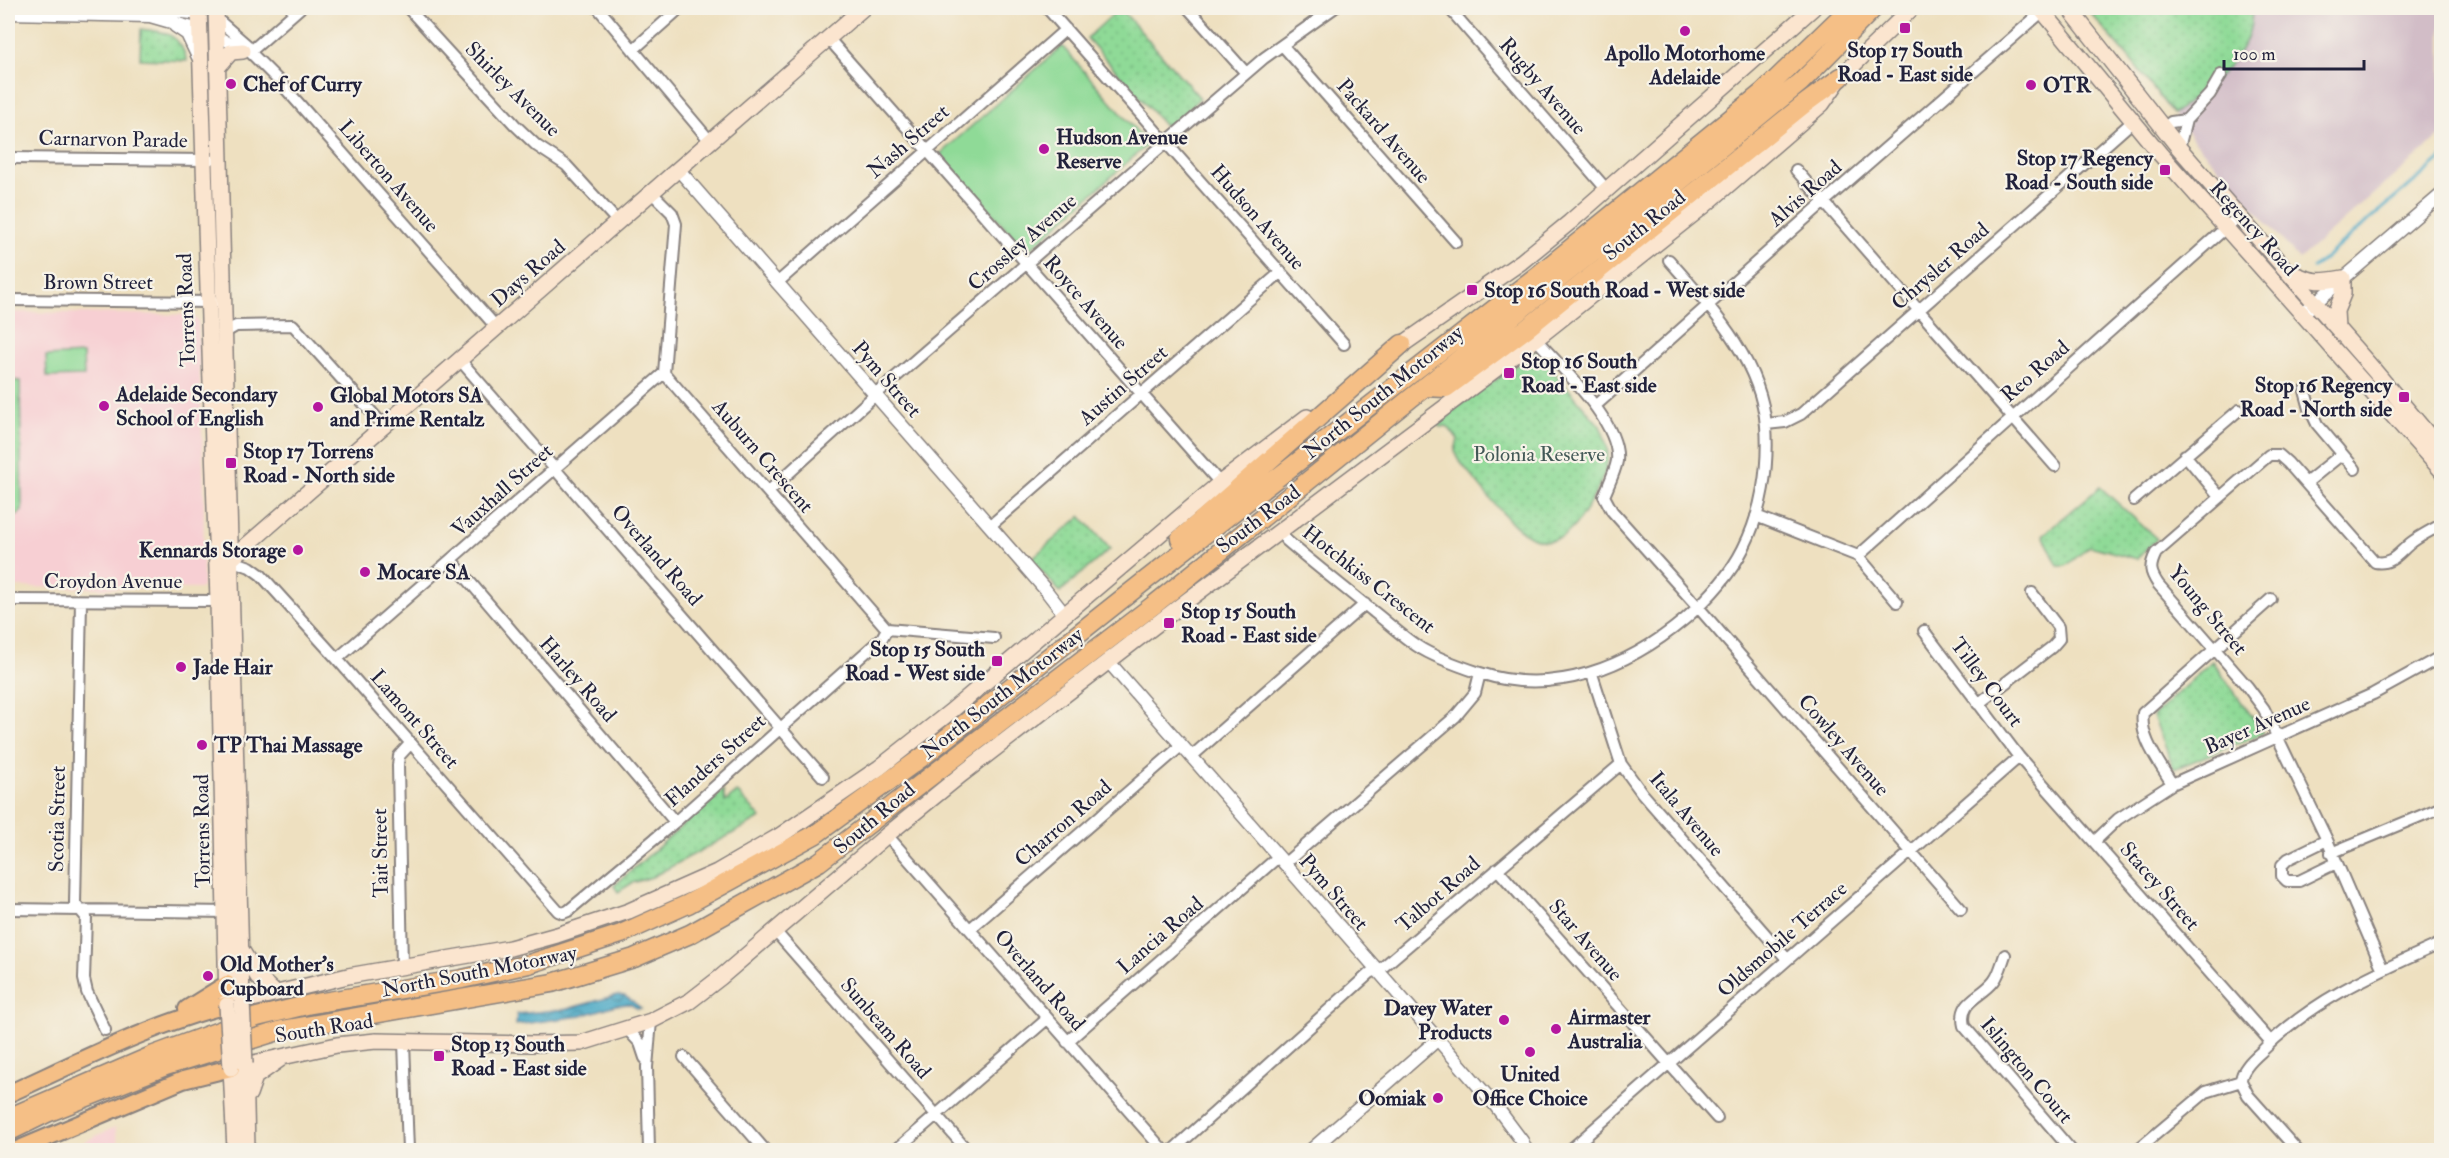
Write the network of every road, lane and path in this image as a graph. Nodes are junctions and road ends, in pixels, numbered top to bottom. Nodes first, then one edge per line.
1 (300, 8) edge
2 (408, 8) edge
3 (598, 8) edge
4 (680, 8) edge
5 (863, 8) edge
6 (1047, 8) edge
7 (1188, 8) edge
8 (1449, 8) edge
9 (1813, 8) edge
10 (1850, 8) edge
11 (1874, 8) edge
12 (1912, 8) edge
13 (2069, 8) edge
14 (2041, 9) edge
15 (1326, 10) edge
16 (199, 11) edge
17 (8, 13) edge
18 (175, 13) edge
19 (216, 13) edge
20 (1066, 29) junction
21 (199, 30) junction
22 (216, 35) junction
23 (828, 38) junction
24 (1283, 46) junction
25 (633, 50) junction
26 (246, 51) junction
27 (1813, 57) junction
28 (200, 64) junction
29 (217, 68) junction
30 (1246, 73) junction
31 (2221, 75) dead end
32 (1841, 77) junction
33 (2186, 120) junction
34 (2132, 122) junction
35 (2163, 129) junction
36 (710, 141) junction
37 (1166, 142) junction
38 (2179, 148) junction
39 (927, 151) junction
40 (2161, 155) junction
41 (8, 158) edge
42 (202, 159) junction
43 (219, 160) junction
44 (678, 169) junction
45 (1796, 170) dead end
46 (1607, 190) junction
47 (651, 192) junction
48 (2442, 194) edge
49 (1824, 202) junction
50 (2239, 216) junction
51 (618, 222) junction
52 (2226, 228) junction
53 (1456, 242) dead end
54 (1669, 260) dead end
55 (1027, 264) junction
56 (2287, 270) junction
57 (1281, 273) junction
58 (2343, 278) junction
59 (777, 283) junction
60 (8, 300) edge
61 (207, 302) junction
62 (224, 302) junction
63 (2314, 302) junction
64 (1708, 305) junction
65 (1919, 310) junction
66 (2302, 314) junction
67 (497, 328) junction
68 (2337, 328) junction
69 (230, 329) junction
70 (1536, 339) junction
71 (1344, 344) dead end
72 (1402, 344) junction
73 (460, 360) junction
74 (2373, 369) junction
75 (664, 373) junction
76 (2361, 381) junction
77 (1424, 387) junction
78 (2305, 391) dead end
79 (1141, 394) junction
80 (875, 395) junction
81 (1595, 406) junction
82 (2239, 410) dead end
83 (2012, 417) junction
84 (1766, 424) junction
85 (384, 426) junction
86 (2442, 451) edge
87 (2342, 454) junction
88 (2185, 455) junction
89 (2055, 466) dead end
90 (556, 469) junction
91 (2355, 469) dead end
92 (2442, 471) edge
93 (1220, 483) junction
94 (2306, 483) junction
95 (769, 491) junction
96 (2220, 497) junction
97 (2134, 500) dead end
98 (1756, 516) junction
99 (2442, 524) edge
100 (990, 526) junction
101 (1281, 530) junction
102 (1858, 556) junction
103 (223, 560) junction
104 (452, 561) junction
105 (1146, 580) junction
106 (2032, 593) dead end
107 (2271, 598) dead end
108 (8, 600) edge
109 (81, 601) junction
110 (218, 601) junction
111 (1897, 602) dead end
112 (1365, 604) junction
113 (1698, 607) junction
114 (1065, 615) junction
115 (887, 629) junction
116 (1924, 631) dead end
117 (994, 638) dead end
118 (2215, 649) junction
119 (338, 659) junction
120 (1108, 661) junction
121 (2440, 661) edge
122 (1480, 673) junction
123 (1592, 674) junction
124 (1978, 704) junction
125 (781, 727) junction
126 (2278, 737) junction
127 (410, 744) junction
128 (1181, 746) junction
129 (1191, 757) junction
130 (2019, 757) junction
131 (1621, 764) junction
132 (823, 777) dead end
133 (2172, 784) junction
134 (2442, 807) edge
135 (675, 822) junction
136 (887, 835) junction
137 (2327, 840) junction
138 (2095, 841) junction
139 (1911, 851) junction
140 (2334, 858) junction
141 (1281, 861) junction
142 (1497, 869) junction
143 (8, 909) edge
144 (1961, 909) dead end
145 (80, 910) junction
146 (232, 912) junction
147 (562, 913) joint
148 (970, 929) junction
149 (776, 931) junction
150 (2442, 943) edge
151 (240, 946) junction
152 (2005, 955) dead end
153 (1787, 959) junction
154 (402, 966) junction
155 (1377, 970) junction
156 (2383, 970) junction
157 (226, 984) junction
158 (275, 993) junction
159 (235, 1003) junction
160 (1047, 1019) junction
161 (651, 1021) junction
162 (159, 1028) junction
163 (105, 1030) dead end
164 (628, 1030) junction
165 (1438, 1039) junction
166 (404, 1042) junction
167 (1067, 1042) junction
168 (2271, 1042) junction
169 (284, 1057) junction
170 (684, 1057) dead end
171 (1669, 1065) junction
172 (238, 1066) junction
173 (647, 1067) junction
174 (200, 1075) junction
175 (2241, 1081) junction
176 (8, 1094) edge
177 (240, 1106) junction
178 (936, 1115) junction
179 (8, 1118) edge
180 (1717, 1119) dead end
181 (8, 1132) edge
182 (17, 1150) edge
183 (235, 1150) edge
184 (247, 1150) edge
185 (408, 1150) edge
186 (649, 1150) edge
187 (765, 1150) edge
188 (896, 1150) edge
189 (967, 1150) edge
190 (1163, 1150) edge
191 (1173, 1150) edge
192 (1311, 1150) edge
193 (1526, 1150) edge
194 (1570, 1150) edge
195 (2071, 1150) edge
196 (2137, 1150) edge
197 (2297, 1150) edge

1 - 26 street
2 - 51 street, Shirley Avenue
3 - 25 street
4 - 25 street
5 - 23 main road, Days Road
6 - 20 street, Hudson Avenue
7 - 30 street
8 - 46 street, Rugby Avenue
9 - 46 main road, South Road
10 - 27 highway, North South Motorway
11 - 27 highway, North South Motorway
12 - 32 main road, South Road
13 - 35 main road, Regency Road
14 - 34 main road, Regency Road
14 - 49 street, Alvis Road
15 - 24 street, Crossley Avenue
16 - 18 street
16 - 19 main road
16 - 21 main road, Torrens Road
17 - 18 street
18 - 21 street
18 - 28 street
19 - 22 main road, Torrens Road
19 - 26 street, Liberton Avenue
20 - 37 street, Hudson Avenue
20 - 39 street, Nash Street
21 - 22 main road
21 - 28 main road, Torrens Road
22 - 26 street, Liberton Avenue
22 - 29 main road, Torrens Road
23 - 36 main road, Days Road
23 - 39 street, Royce Avenue
24 - 30 street, Crossley Avenue
24 - 53 street, Packard Avenue
25 - 36 street
26 - 29 main road
26 - 67 street, Liberton Avenue
27 - 77 highway, North South Motorway
27 - 105 highway, North South Motorway
28 - 42 main road, Torrens Road
29 - 43 main road, Torrens Road
30 - 37 street, Crossley Avenue
31 - 33 street
32 - 70 main road, South Road
32 - 77 highway
33 - 35 street
33 - 38 street
34 - 40 main road, Regency Road
34 - 65 street, Chrysler Road
35 - 38 main road, Regency Road
35 - 40 main road
36 - 44 main road, Days Road
37 - 55 street, Crossley Avenue
37 - 57 street, Hudson Avenue
38 - 50 main road, Regency Road
39 - 55 street, Royce Avenue
39 - 59 street, Nash Street
40 - 52 main road, Regency Road
41 - 42 street, Carnarvon Parade
42 - 43 street, Carnarvon Parade
42 - 61 main road, Torrens Road
43 - 62 main road, Torrens Road
44 - 47 main road, Days Road
44 - 59 street, Pym Street
45 - 49 street
46 - 72 main road, South Road
47 - 51 main road, Days Road
47 - 75 street
48 - 58 street
49 - 64 street, Alvis Road
49 - 65 street
50 - 52 street, Reo Road
50 - 56 main road, Regency Road
51 - 67 main road, Days Road
52 - 66 main road, Regency Road
52 - 83 street, Reo Road
54 - 64 street, Hotchkiss Crescent
55 - 79 street, Royce Avenue
55 - 80 street, Crossley Avenue
56 - 58 main road
56 - 63 main road, Regency Road
57 - 71 street, Hudson Avenue
57 - 79 street, Austin Street
58 - 63 street
58 - 68 main road
59 - 80 street, Pym Street
60 - 61 street, Brown Street
61 - 62 street, Brown Street
61 - 103 main road, Torrens Road
62 - 69 main road, Torrens Road
63 - 66 street
63 - 68 main road, Regency Road
64 - 81 street, Alvis Road
64 - 84 street, Hotchkiss Crescent
65 - 83 street
65 - 84 street, Chrysler Road
66 - 76 main road, Regency Road
67 - 73 main road, Days Road
68 - 74 main road, Regency Road
69 - 85 street
69 - 103 main road, Torrens Road
70 - 81 street
70 - 101 main road, South Road
72 - 93 main road, South Road
72 - 105 highway
73 - 85 main road, Days Road
73 - 90 street, Overland Road
74 - 76 main road
74 - 86 main road, Regency Road
75 - 90 street, Vauxhall Street
75 - 95 street, Auburn Crescent
76 - 92 main road, Regency Road
77 - 181 highway, North South Motorway
78 - 87 street
79 - 93 street, Royce Avenue
79 - 100 street, Austin Street
80 - 95 street, Crossley Avenue
80 - 100 street, Pym Street
81 - 113 street, Cowley Avenue
82 - 88 street
83 - 89 street
83 - 102 street, Reo Road
84 - 98 street, Hotchkiss Crescent
85 - 103 main road, Days Road
87 - 91 street
87 - 94 street
88 - 96 street
88 - 97 street
90 - 104 street, Vauxhall Street
90 - 125 street, Overland Road
93 - 114 main road, South Road
94 - 96 street, Young Street
94 - 99 street, Young Street
95 - 115 street, Auburn Crescent
96 - 118 street, Young Street
98 - 102 street
98 - 113 street, Hotchkiss Crescent
100 - 114 street, Pym Street
101 - 112 street, Hotchkiss Crescent
101 - 120 main road, South Road
102 - 111 street
103 - 110 main road, Torrens Road
103 - 119 street, Lamont Street
103 - 146 main road, Torrens Road
104 - 119 street, Vauxhall Street
104 - 135 street, Harley Road
105 - 179 highway, North South Motorway
106 - 124 street
107 - 118 street
108 - 109 street, Croydon Avenue
109 - 110 street, Croydon Avenue
109 - 145 street, Scotia Street
110 - 146 main road, Torrens Road
112 - 122 street, Hotchkiss Crescent
112 - 129 street
113 - 123 street, Hotchkiss Crescent
113 - 139 street, Cowley Avenue
114 - 154 main road, South Road
115 - 117 street
115 - 125 street, Flanders Street
116 - 124 street, Tilley Court
118 - 126 street, Young Street
118 - 133 street
119 - 127 street, Lamont Street
120 - 128 street, Pym Street
120 - 136 main road, South Road
121 - 126 street, Bayer Avenue
122 - 123 street, Hotchkiss Crescent
122 - 141 street, Lancia Road
123 - 131 street, Itala Avenue
124 - 130 street, Tilley Court
125 - 132 street, Overland Road
125 - 135 street, Flanders Street
126 - 133 street, Bayer Avenue
126 - 137 street, Young Street
127 - 147 street, Lamont Street
127 - 154 street, Tait Street
128 - 129 street, Pym Street
128 - 148 street, Charron Road
129 - 141 street, Pym Street
130 - 138 street, Stacey Street
130 - 139 street, Oldsmobile Terrace
131 - 142 street, Talbot Road
131 - 153 street, Itala Avenue
133 - 138 street, Bayer Avenue
134 - 140 street
135 - 147 street, Flanders Street
136 - 148 street, Overland Road
136 - 149 main road, South Road
137 - 140 street, Young Street
137 - 140 street
138 - 168 street, Stacey Street
139 - 144 street, Cowley Avenue
139 - 153 street, Oldsmobile Terrace
140 - 156 street, Young Street
141 - 155 street, Pym Street
141 - 167 street, Lancia Road
142 - 155 street, Talbot Road
142 - 171 street, Star Avenue
143 - 145 street
145 - 146 street
145 - 163 street, Scotia Street
146 - 151 main road, Torrens Road
146 - 157 main road, Torrens Road
148 - 160 street, Overland Road
149 - 161 main road, South Road
149 - 178 street, Sunbeam Road
150 - 156 street
151 - 158 main road
151 - 159 main road, Torrens Road
152 - 195 street, Islington Court
153 - 171 street, Oldsmobile Terrace
154 - 158 main road, South Road
155 - 165 street, Pym Street
155 - 191 street, Talbot Road
156 - 168 street
157 - 159 main road, Torrens Road
157 - 162 main road
158 - 159 main road, South Road
159 - 162 main road, South Road
159 - 172 main road, Torrens Road, bridge
160 - 167 street, Overland Road
160 - 178 street
161 - 164 main road, South Road
161 - 173 street
162 - 176 main road, South Road
164 - 166 main road, South Road
164 - 173 street
165 - 192 street
165 - 193 street, Pym Street
166 - 169 main road, South Road
166 - 185 street
167 - 190 street, Overland Road
168 - 175 street
169 - 172 main road, South Road
169 - 177 main road
170 - 187 street
171 - 180 street, Star Avenue
171 - 194 street, Oldsmobile Terrace
172 - 174 main road, South Road
172 - 177 main road, Torrens Road
173 - 186 street
174 - 177 main road
174 - 182 main road, South Road
175 - 196 street
175 - 197 street
177 - 183 main road, Torrens Road
177 - 184 main road, Torrens Road
178 - 188 street
178 - 189 street, Sunbeam Road

